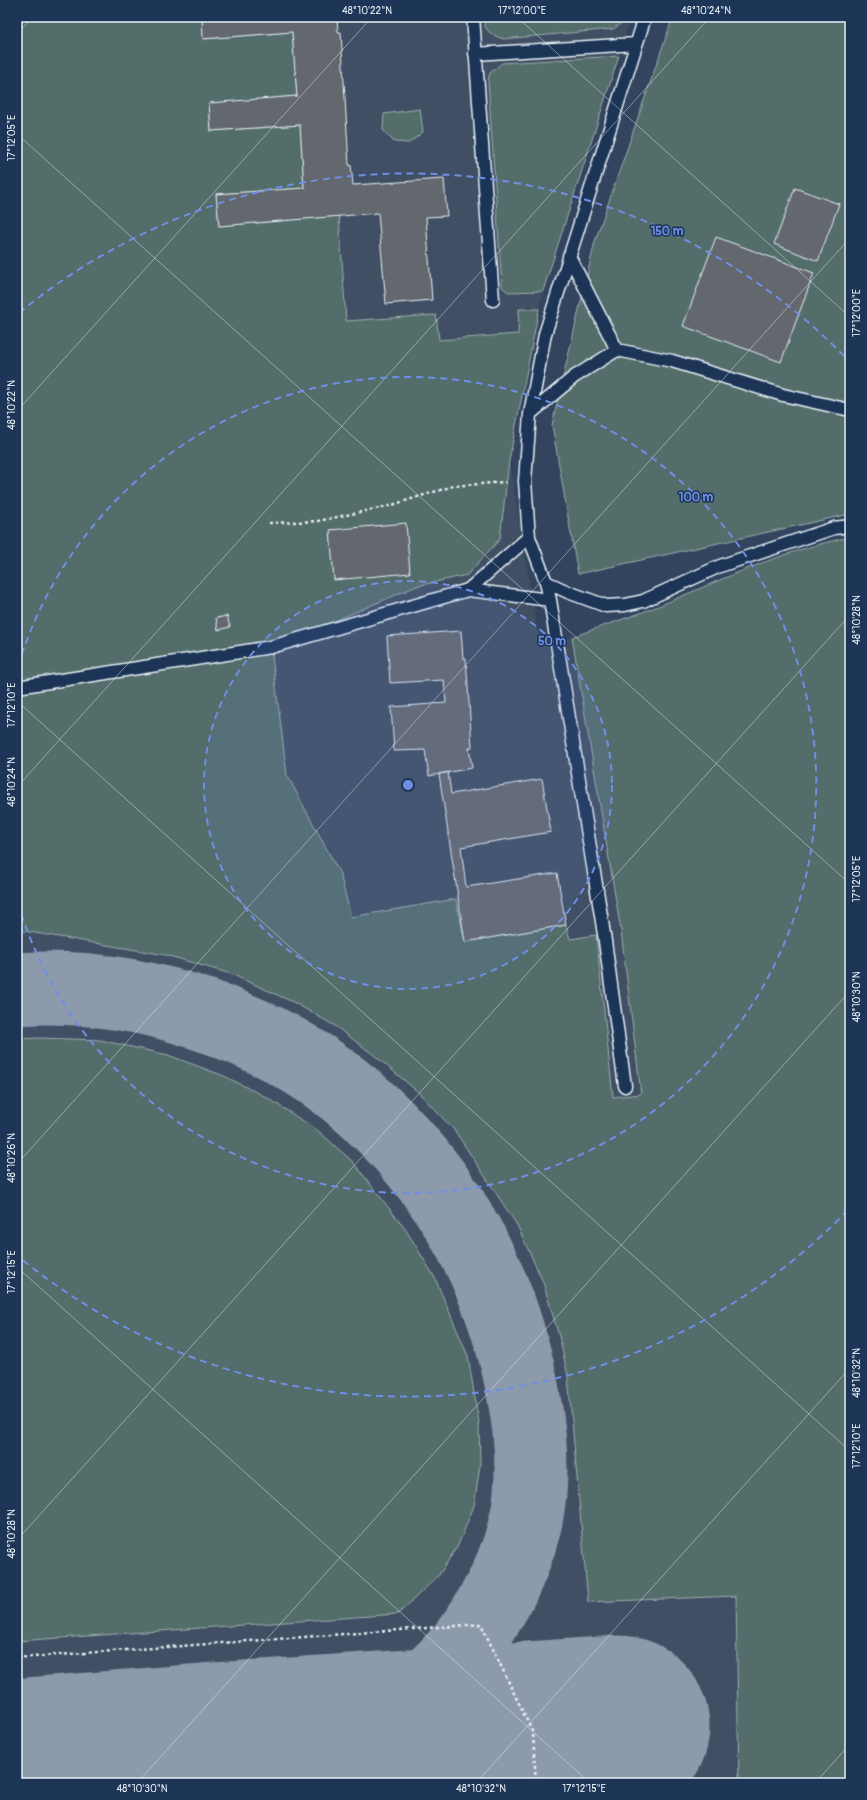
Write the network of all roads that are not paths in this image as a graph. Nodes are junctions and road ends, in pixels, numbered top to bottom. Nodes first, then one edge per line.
1 (473, 17) edge
2 (645, 17) edge
3 (636, 44) junction
4 (475, 54) junction
5 (569, 256) junction
6 (493, 300) dead end
7 (617, 350) junction
8 (850, 410) edge
9 (530, 414) junction
10 (850, 526) edge
11 (529, 537) junction
12 (546, 582) junction
13 (468, 590) junction
14 (550, 600) junction
15 (17, 687) edge
16 (625, 1086) dead end

1 - 4 lane
2 - 3 lane
3 - 4 lane
3 - 5 lane
4 - 6 lane
5 - 7 lane
5 - 9 lane
7 - 8 lane
7 - 9 lane
9 - 11 lane
10 - 12 lane
11 - 12 lane
11 - 13 lane
12 - 14 lane
13 - 14 lane
13 - 15 lane
14 - 16 lane

